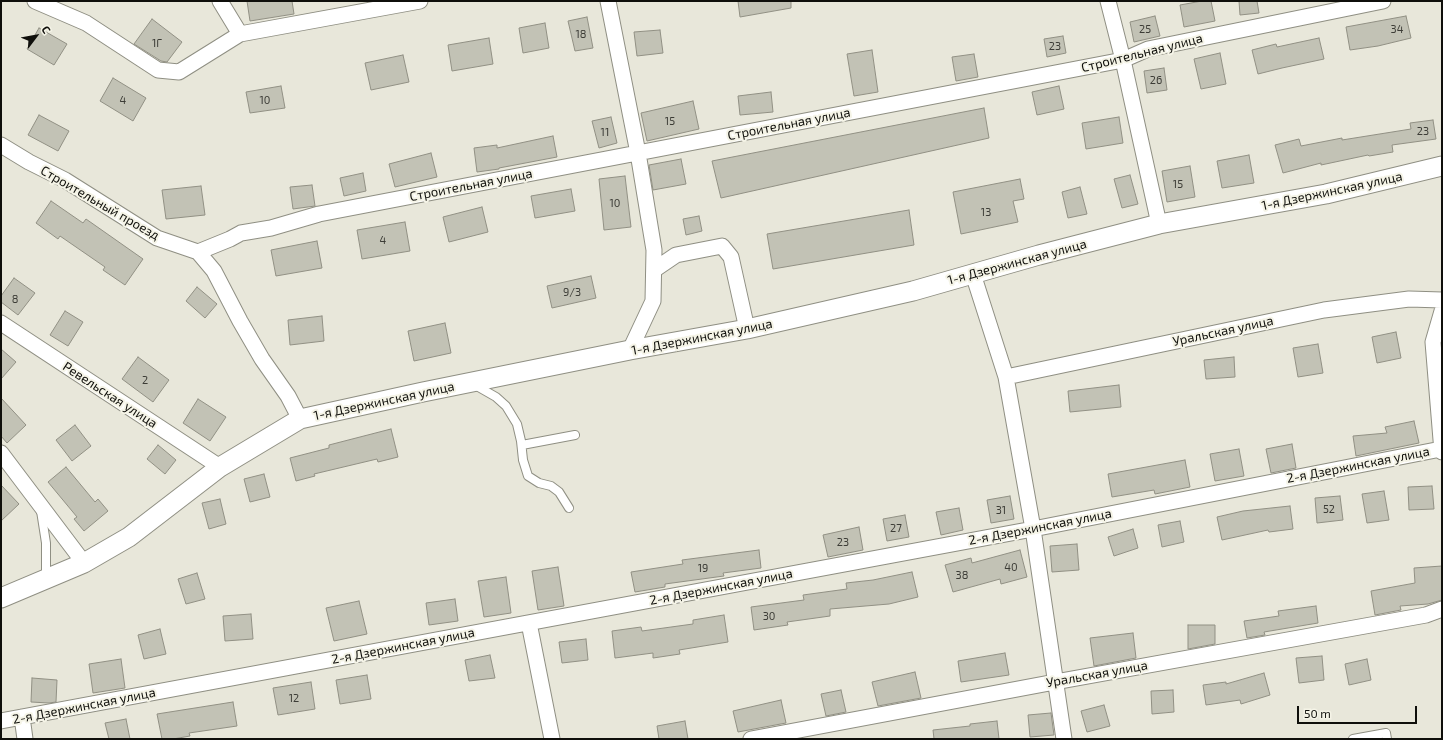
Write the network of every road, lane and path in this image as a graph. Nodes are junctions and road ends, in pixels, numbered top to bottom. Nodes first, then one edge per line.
1 (35, 1) edge
2 (220, 1) edge
3 (420, 1) edge
4 (608, 1) edge
5 (1108, 1) edge
6 (1383, 1) edge
7 (240, 34) junction
8 (1123, 60) junction
9 (1, 145) edge
10 (638, 153) junction
11 (1442, 166) edge
12 (1159, 224) junction
13 (198, 252) junction
14 (654, 270) junction
15 (973, 274) junction
16 (1442, 300) edge
17 (1442, 311) edge
18 (1, 323) edge
19 (747, 329) junction
20 (630, 350) junction
21 (1006, 377) junction
22 (471, 382) junction
23 (300, 419) junction
24 (575, 435) dead end
25 (522, 445) junction
26 (1442, 450) edge
27 (1, 453) edge
28 (220, 467) junction
29 (40, 504) junction
30 (569, 508) dead end
31 (1033, 529) junction
32 (84, 563) junction
33 (45, 580) junction
34 (1, 598) edge
35 (1442, 609) edge
36 (529, 623) junction
37 (1055, 682) junction
38 (22, 717) junction
39 (1, 721) edge
40 (25, 739) edge
41 (552, 739) edge
42 (751, 739) edge
43 (1064, 739) edge
44 (1353, 739) edge
45 (1387, 739) edge

1 - 7 street
2 - 7 street
3 - 7 street
4 - 10 street
5 - 8 street
6 - 8 street, Строительная улица
8 - 10 street, Строительная улица
8 - 12 street
9 - 13 street, Строительный проезд
10 - 13 street, Строительная улица
10 - 14 street
11 - 12 street, 1-я Дзержинская улица
12 - 15 street, 1-я Дзержинская улица
13 - 23 street
14 - 19 street
14 - 20 street
15 - 19 street, 1-я Дзержинская улица
15 - 21 street
16 - 21 street, Уральская улица
17 - 26 street
18 - 28 street, Ревельская улица
19 - 20 street, 1-я Дзержинская улица
20 - 22 street, 1-я Дзержинская улица
21 - 31 street
22 - 23 street, 1-я Дзержинская улица
22 - 25 lane
23 - 28 street, 1-я Дзержинская улица
24 - 25 lane
25 - 30 lane
26 - 31 street, 2-я Дзержинская улица
27 - 29 street
28 - 32 street, 1-я Дзержинская улица
29 - 32 street
29 - 33 lane
31 - 36 street, 2-я Дзержинская улица
31 - 37 street
32 - 33 street, 1-я Дзержинская улица
33 - 34 street, 1-я Дзержинская улица
35 - 37 street, Уральская улица
36 - 38 street, 2-я Дзержинская улица
36 - 41 street
37 - 42 street, Уральская улица
37 - 43 street
38 - 39 street, 2-я Дзержинская улица
38 - 40 street
44 - 45 lane

